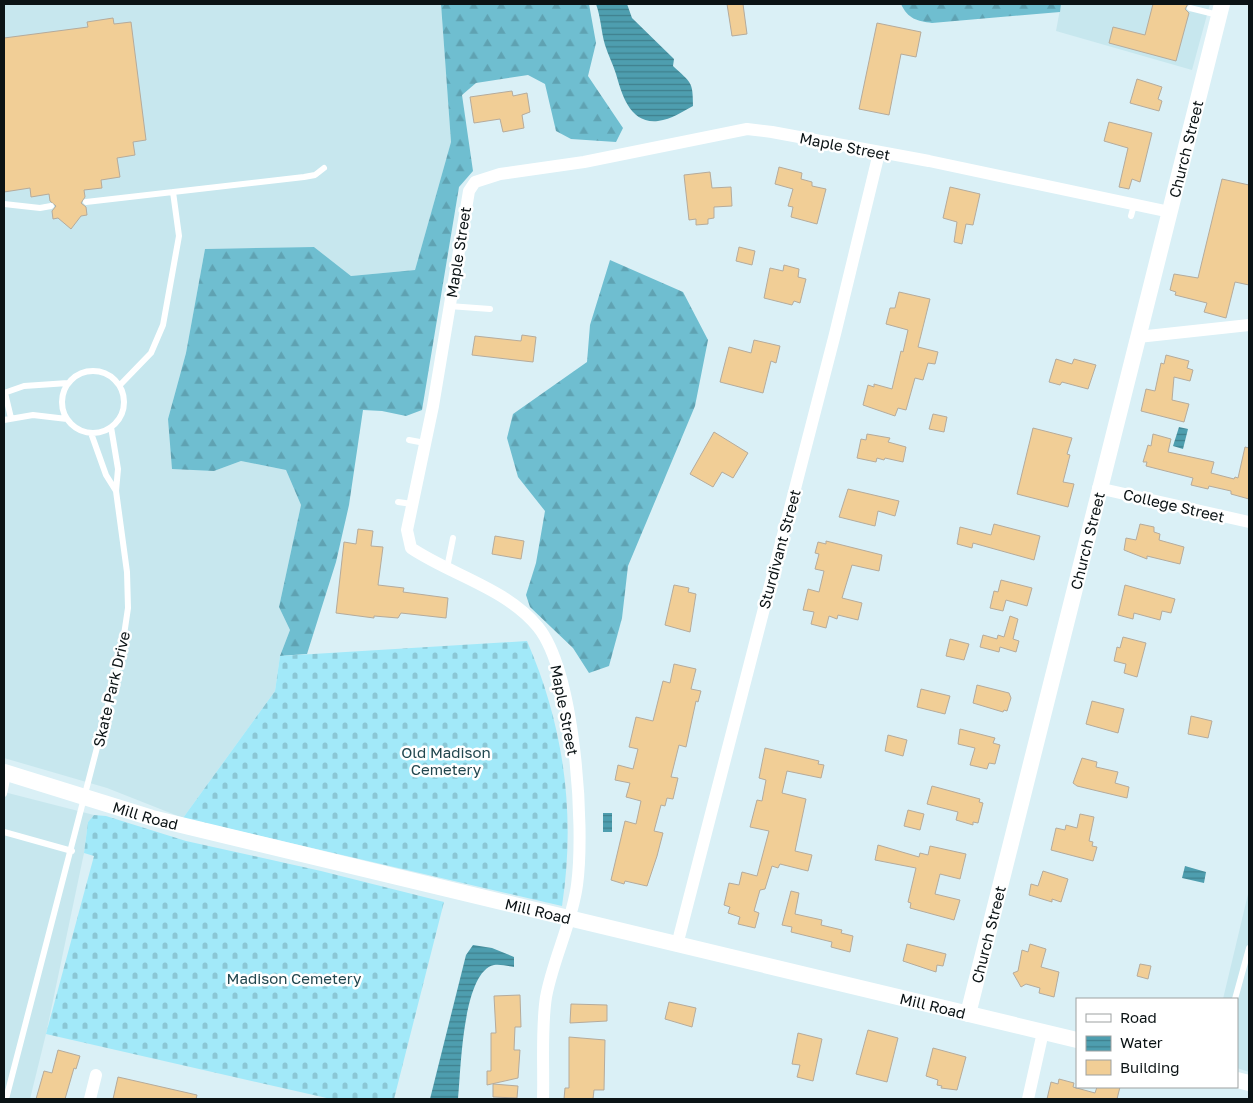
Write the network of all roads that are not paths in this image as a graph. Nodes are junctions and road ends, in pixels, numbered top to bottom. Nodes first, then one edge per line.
1 (1190, 8) dead end
2 (1220, 10) edge
3 (879, 153) junction
4 (324, 168) dead end
5 (173, 192) junction
6 (86, 202) dead end
7 (4, 204) edge
8 (51, 206) dead end
9 (1170, 212) junction
10 (449, 306) junction
11 (490, 309) dead end
12 (1249, 325) edge
13 (1138, 338) junction
14 (68, 383) junction
15 (120, 385) junction
16 (4, 393) edge
17 (11, 418) junction
18 (67, 419) junction
19 (4, 420) edge
20 (111, 427) junction
21 (92, 433) junction
22 (409, 440) dead end
23 (425, 443) junction
24 (1098, 488) junction
25 (116, 492) junction
26 (398, 502) dead end
27 (412, 504) junction
28 (1249, 522) edge
29 (452, 538) dead end
30 (447, 568) junction
31 (6, 773) edge
32 (4, 794) edge
33 (86, 796) junction
34 (4, 832) edge
35 (72, 851) junction
36 (569, 919) junction
37 (677, 945) junction
38 (1249, 948) edge
39 (1235, 998) edge
40 (968, 1014) junction
41 (1043, 1032) junction
42 (1076, 1040) edge
43 (96, 1075) dead end
44 (6, 1099) edge
45 (90, 1099) edge
46 (543, 1099) edge
47 (1028, 1099) edge

1 - 2 lane
2 - 9 street, Church Street
3 - 9 street, Maple Street
3 - 10 street, Maple Street
3 - 37 street, Sturdivant Street
4 - 5 lane
5 - 6 lane
5 - 15 lane
7 - 8 lane
9 - 13 street, Church Street
10 - 11 lane
10 - 23 street, Maple Street
12 - 13 street
13 - 24 street, Church Street
14 - 15 lane
14 - 16 lane
14 - 18 lane
15 - 20 lane
16 - 17 lane
17 - 18 lane
17 - 19 lane
18 - 21 lane
20 - 21 lane
20 - 25 lane, Skate Park Drive
21 - 25 lane, Skate Park Drive
22 - 23 lane
23 - 27 street, Maple Street
24 - 28 street, College Street
24 - 40 street, Church Street
25 - 33 lane, Skate Park Drive
26 - 27 lane
27 - 30 street, Maple Street
29 - 30 lane
30 - 36 street, Maple Street
31 - 32 lane
31 - 33 street, Mill Road
33 - 35 lane, Skate Park Drive
33 - 36 street, Mill Road
34 - 35 lane
35 - 44 lane, Skate Park Drive
36 - 37 street, Mill Road
36 - 46 street, Maple Street
37 - 40 street, Mill Road
38 - 39 lane
40 - 41 street, Mill Road
41 - 42 street, Mill Road
41 - 47 street
43 - 45 street

